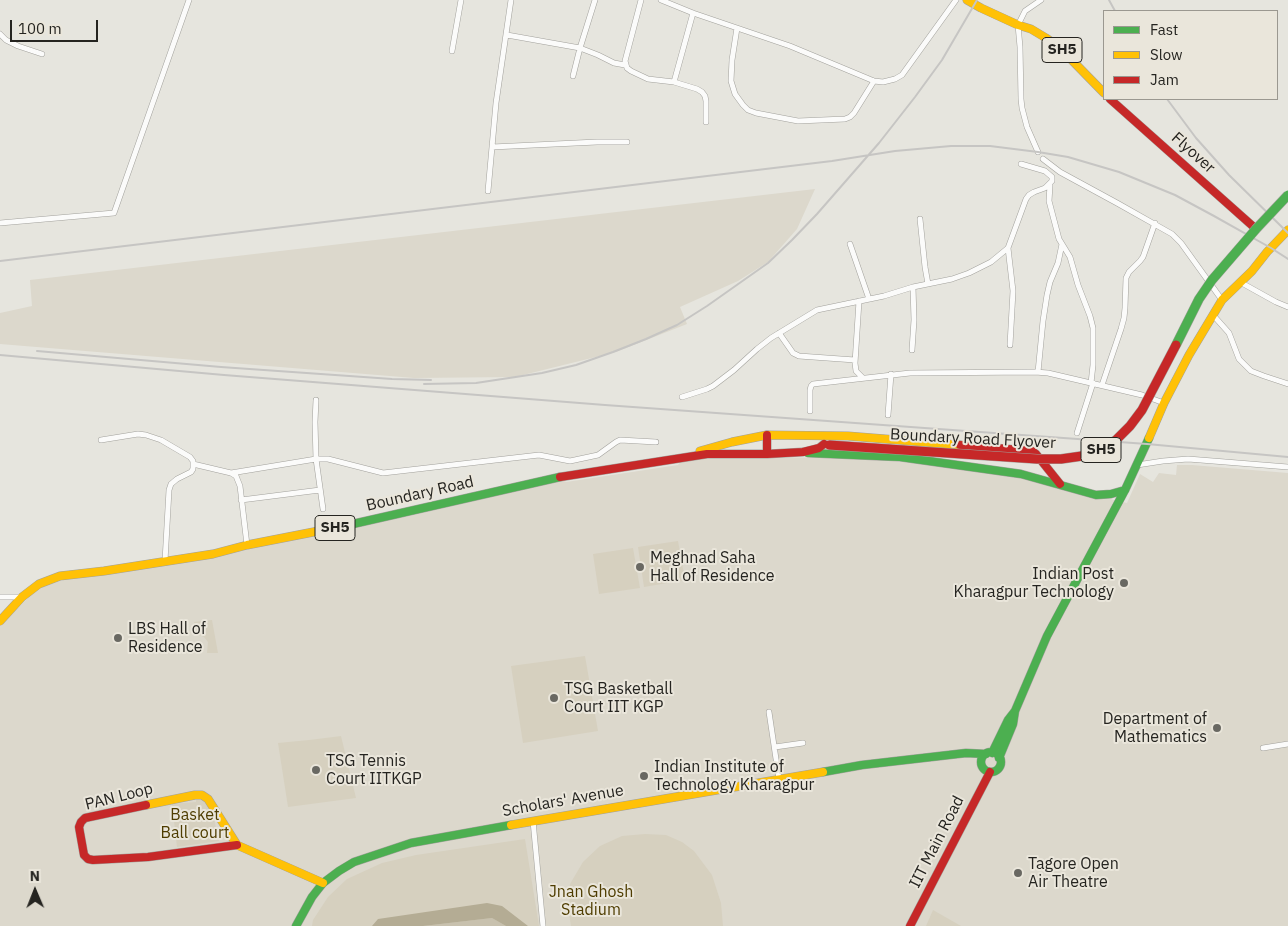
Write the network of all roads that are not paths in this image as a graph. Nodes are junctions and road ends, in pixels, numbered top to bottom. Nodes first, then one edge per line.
1 (189, 0) edge
2 (461, 0) edge
3 (511, 0) edge
4 (595, 0) edge
5 (641, 0) edge
6 (661, 0) edge
7 (956, 0) edge
8 (967, 0) edge
9 (1041, 0) edge
10 (693, 13) junction
11 (1018, 25) junction
12 (737, 28) junction
13 (0, 34) edge
14 (507, 35) junction
15 (580, 48) junction
16 (452, 51) dead end
17 (42, 54) dead end
18 (625, 65) junction
19 (573, 76) dead end
20 (874, 81) junction
21 (674, 82) junction
22 (1101, 90) edge
23 (1111, 100) edge
24 (706, 122) dead end
25 (627, 142) dead end
26 (492, 147) junction
27 (1038, 152) dead end
28 (1043, 159) dead end
29 (1021, 164) dead end
30 (1050, 185) junction
31 (488, 192) dead end
32 (1288, 196) edge
33 (920, 219) dead end
34 (0, 223) edge
35 (1155, 223) junction
36 (1256, 229) junction
37 (1288, 230) edge
38 (850, 244) dead end
39 (1062, 244) junction
40 (1008, 248) junction
41 (1240, 282) junction
42 (928, 284) junction
43 (913, 287) junction
44 (869, 299) junction
45 (1222, 300) junction
46 (859, 301) junction
47 (1288, 306) edge
48 (1213, 315) junction
49 (779, 334) junction
50 (1010, 345) dead end
51 (912, 350) dead end
52 (855, 360) junction
53 (1038, 372) junction
54 (891, 374) junction
55 (863, 378) junction
56 (1092, 383) junction
57 (1288, 384) edge
58 (1102, 385) junction
59 (682, 397) dead end
60 (316, 400) dead end
61 (1164, 403) junction
62 (810, 411) dead end
63 (888, 415) dead end
64 (1078, 433) dead end
65 (767, 435) junction
66 (812, 435) junction
67 (101, 440) dead end
68 (656, 442) dead end
69 (827, 444) junction
70 (803, 452) junction
71 (767, 454) junction
72 (683, 457) junction
73 (316, 459) junction
74 (193, 464) junction
75 (1137, 465) junction
76 (1288, 467) edge
77 (231, 473) junction
78 (1060, 484) junction
79 (320, 490) junction
80 (1125, 490) junction
81 (241, 500) junction
82 (323, 509) dead end
83 (247, 545) junction
84 (165, 561) junction
85 (0, 597) edge
86 (22, 597) junction
87 (0, 621) edge
88 (769, 712) dead end
89 (803, 743) dead end
90 (1288, 744) edge
91 (775, 747) junction
92 (1263, 748) dead end
93 (992, 755) junction
94 (990, 772) junction
95 (779, 779) junction
96 (533, 822) junction
97 (237, 845) junction
98 (323, 883) junction
99 (296, 926) edge
100 (543, 926) edge
101 (910, 926) edge

1 - 34 street
2 - 16 street
3 - 14 street
4 - 15 street
5 - 18 street
6 - 10 street
7 - 20 street
8 - 11 main road, SH5
9 - 11 street
10 - 12 street
10 - 21 street
11 - 22 main road, SH5
11 - 27 street
12 - 20 street
12 - 20 street
13 - 17 street
14 - 15 street
14 - 26 street
15 - 18 street
15 - 19 street
18 - 21 street
21 - 24 street
23 - 36 main road, Flyover
25 - 26 street
26 - 31 street
28 - 35 street
29 - 30 street
30 - 39 street
30 - 40 street
32 - 36 main road, Boundary Road Flyover, bridge
33 - 42 street
35 - 45 street
35 - 58 street
36 - 69 main road, Boundary Road Flyover / SH5, bridge
37 - 41 main road
38 - 44 street
39 - 53 street
39 - 56 street
40 - 42 street
40 - 50 street
41 - 45 main road
41 - 47 street
42 - 43 street
43 - 44 street
43 - 51 street
44 - 46 street
45 - 48 main road
46 - 49 street
46 - 52 street
48 - 57 street
48 - 61 main road
49 - 52 street
49 - 59 street
52 - 55 street
53 - 54 street
53 - 56 street
54 - 55 street
54 - 63 street
55 - 62 street
56 - 58 street
56 - 64 street
58 - 61 street
60 - 73 street
61 - 75 main road
65 - 66 main road, Boundary Road
65 - 71 main road
65 - 72 main road, Boundary Road / SH5
66 - 69 main road
66 - 78 main road, Boundary Road
67 - 74 street
68 - 73 street
69 - 70 main road, Boundary Road Flyover / SH5
70 - 71 main road, Boundary Road / SH5
70 - 78 main road
71 - 72 main road, Boundary Road / SH5
72 - 83 main road, Boundary Road / SH5
73 - 77 street
73 - 79 street
74 - 77 street
74 - 84 street
75 - 76 street
75 - 80 main road
77 - 81 street
78 - 80 main road
79 - 81 street
79 - 82 street
80 - 93 main road
81 - 83 street
83 - 84 main road, Boundary Road / SH5
84 - 86 main road, Boundary Road / SH5
85 - 86 street
86 - 87 main road, Boundary Road / SH5
88 - 91 street
89 - 91 street
90 - 92 street
91 - 95 street
93 - 94 main road
93 - 94 main road
93 - 95 main road, Scholars' Avenue
94 - 101 main road, IIT Main Road
95 - 96 main road, Scholars' Avenue
96 - 98 main road, Scholars' Avenue
96 - 100 street
97 - 97 main road, PAN Loop
97 - 98 main road
98 - 99 main road, Scholars' Avenue

